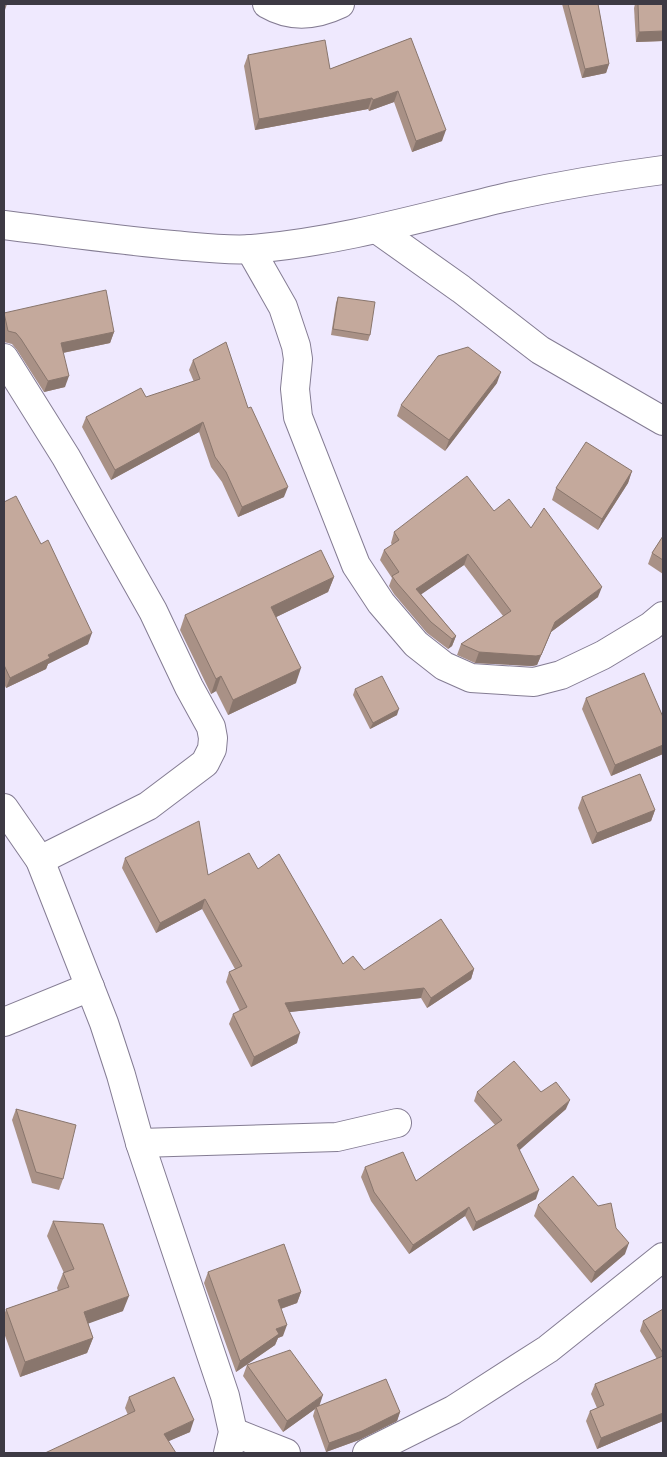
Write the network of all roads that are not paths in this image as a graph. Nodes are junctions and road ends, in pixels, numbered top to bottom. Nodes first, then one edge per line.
1 (267, 4) edge
2 (340, 4) edge
3 (663, 170) edge
4 (4, 225) edge
5 (378, 230) junction
6 (250, 249) junction
7 (4, 358) edge
8 (663, 421) edge
9 (663, 616) edge
10 (4, 808) edge
11 (40, 860) junction
12 (90, 987) junction
13 (4, 1022) edge
14 (397, 1123) dead end
15 (140, 1143) junction
16 (663, 1257) edge
17 (230, 1442) edge
18 (286, 1453) edge
19 (367, 1453) edge

1 - 2 street
3 - 5 street
4 - 6 street
5 - 6 street
5 - 8 street
6 - 9 street
7 - 11 street
10 - 11 street
11 - 12 street
12 - 13 street
12 - 15 street
14 - 15 street
15 - 17 street
16 - 19 street
17 - 18 street

